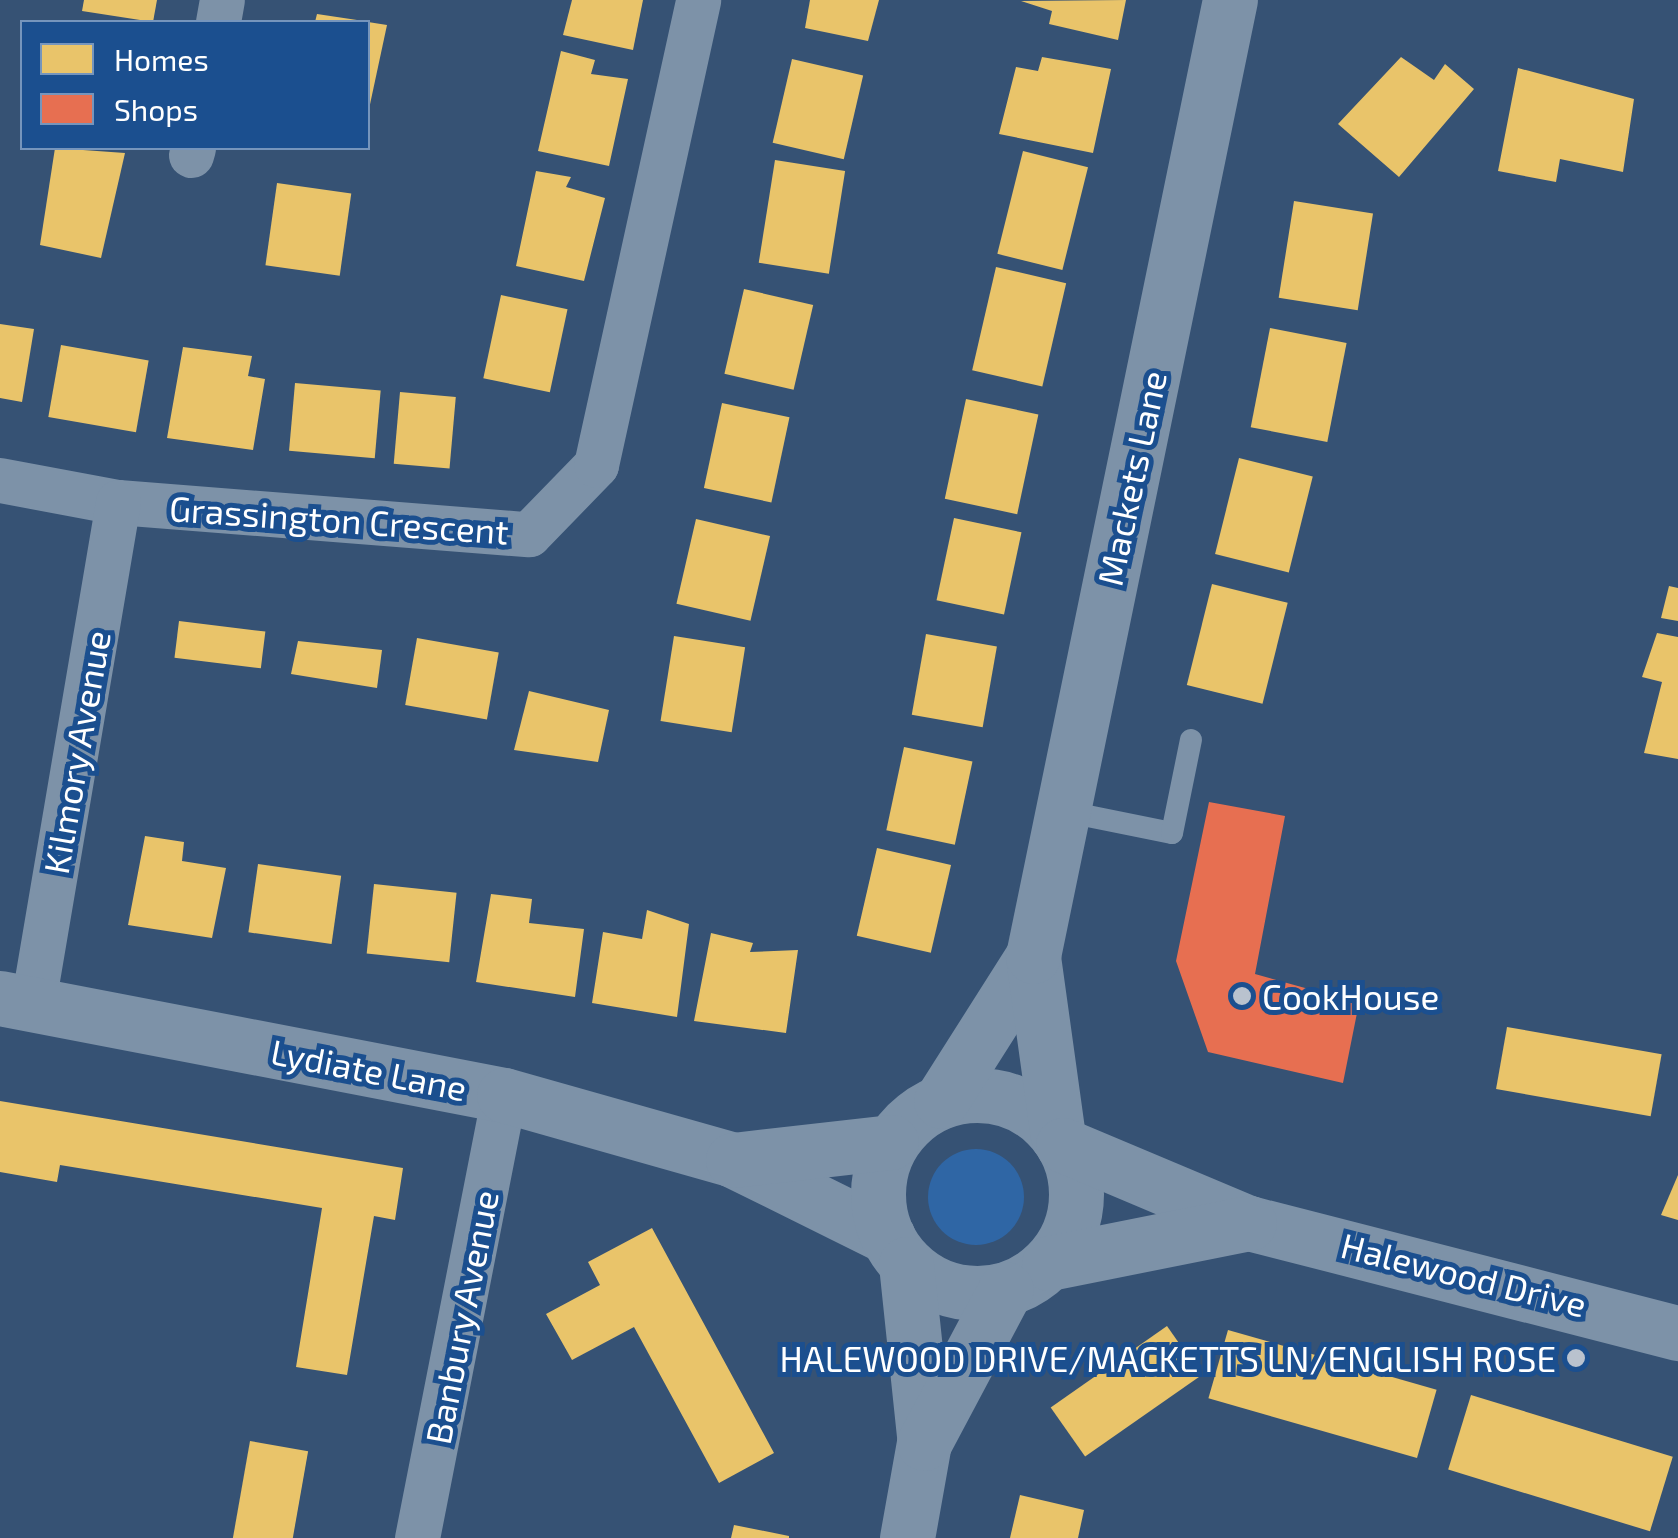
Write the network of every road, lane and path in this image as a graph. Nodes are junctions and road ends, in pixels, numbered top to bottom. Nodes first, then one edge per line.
1 (698, 0) edge
2 (1230, 0) edge
3 (0, 480) edge
4 (118, 502) junction
5 (1191, 740) dead end
6 (1062, 811) junction
7 (1032, 956) junction
8 (17, 1000) edge
9 (504, 1096) junction
10 (941, 1100) junction
11 (1061, 1141) junction
12 (891, 1142) junction
13 (733, 1160) junction
14 (1249, 1223) junction
15 (897, 1250) junction
16 (1027, 1276) junction
17 (1678, 1333) edge
18 (924, 1443) junction
19 (417, 1538) edge
20 (907, 1538) edge

1 - 4 street, Grassington Crescent
2 - 6 street, Mackets Lane
3 - 4 street, Grassington Crescent
4 - 8 street, Kilmory Avenue
5 - 6 lane
6 - 7 street, Mackets Lane
7 - 10 street, Mackets Lane
7 - 11 street, Mackets Lane
8 - 9 street, Lydiate Lane
9 - 13 street, Lydiate Lane
9 - 19 street, Banbury Avenue
10 - 11 street
10 - 12 street
11 - 14 street, Halewood Drive
11 - 16 street
12 - 13 street, Lydiate Lane
12 - 15 street
13 - 15 street, Lydiate Lane
14 - 16 street, Halewood Drive
14 - 17 street, Halewood Drive
15 - 16 street
15 - 18 street
16 - 18 street
18 - 20 street

